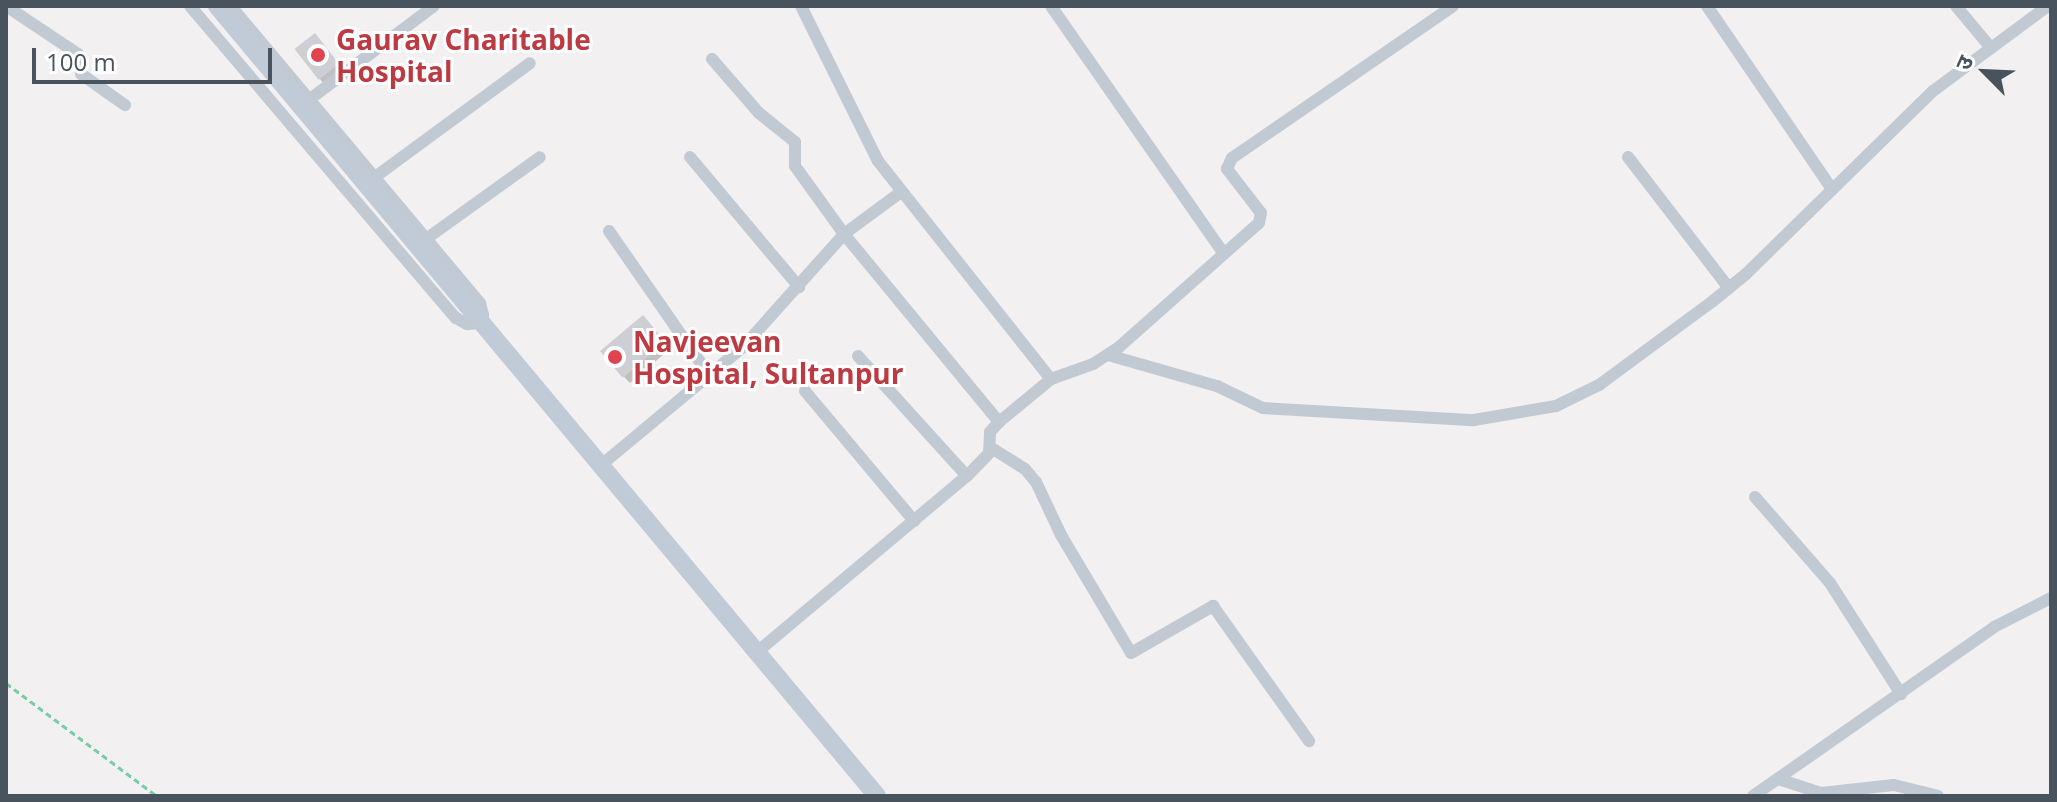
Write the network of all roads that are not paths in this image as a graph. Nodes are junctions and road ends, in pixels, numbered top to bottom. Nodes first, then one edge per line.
1 (6, 6) edge
2 (190, 6) edge
3 (217, 6) edge
4 (231, 6) edge
5 (434, 6) edge
6 (1051, 6) edge
7 (1453, 6) edge
8 (1707, 6) edge
9 (1956, 6) edge
10 (2048, 6) edge
11 (803, 7) edge
12 (417, 11) edge
13 (1991, 48) junction
14 (712, 59) dead end
15 (530, 63) dead end
16 (310, 99) junction
17 (125, 105) dead end
18 (540, 157) dead end
19 (690, 157) dead end
20 (1628, 157) dead end
21 (375, 177) junction
22 (1832, 189) junction
23 (901, 192) junction
24 (609, 231) dead end
25 (844, 234) junction
26 (426, 239) junction
27 (1224, 254) junction
28 (799, 287) junction
29 (1729, 288) junction
30 (480, 323) junction
31 (1108, 355) junction
32 (858, 356) dead end
33 (709, 375) junction
34 (1051, 379) junction
35 (805, 391) dead end
36 (999, 422) junction
37 (990, 447) junction
38 (600, 466) junction
39 (967, 476) junction
40 (1755, 497) dead end
41 (914, 521) junction
42 (2051, 598) edge
43 (757, 652) junction
44 (1901, 694) junction
45 (1309, 741) dead end
46 (1778, 779) junction
47 (877, 796) edge
48 (1753, 796) edge
49 (1938, 796) edge

1 - 17 street
2 - 30 street
3 - 30 street
4 - 16 street
5 - 12 street
6 - 27 street
7 - 27 street
8 - 22 street
9 - 13 street
10 - 13 street
11 - 23 street
12 - 16 street
13 - 22 street
14 - 25 street
15 - 21 street
16 - 21 street
18 - 26 street
19 - 28 street
20 - 29 street
21 - 26 street
22 - 29 street
23 - 25 street
23 - 34 street
24 - 33 street
25 - 28 street
25 - 36 street
26 - 30 street
27 - 31 street
28 - 33 street
29 - 31 street
30 - 38 street
31 - 34 street
32 - 39 street
33 - 38 street
34 - 36 street
35 - 41 street
36 - 37 street
37 - 39 street
37 - 45 street
38 - 43 street
39 - 41 street
40 - 44 street
41 - 43 street
42 - 44 street
43 - 47 street
44 - 46 street
46 - 48 street
46 - 49 street

